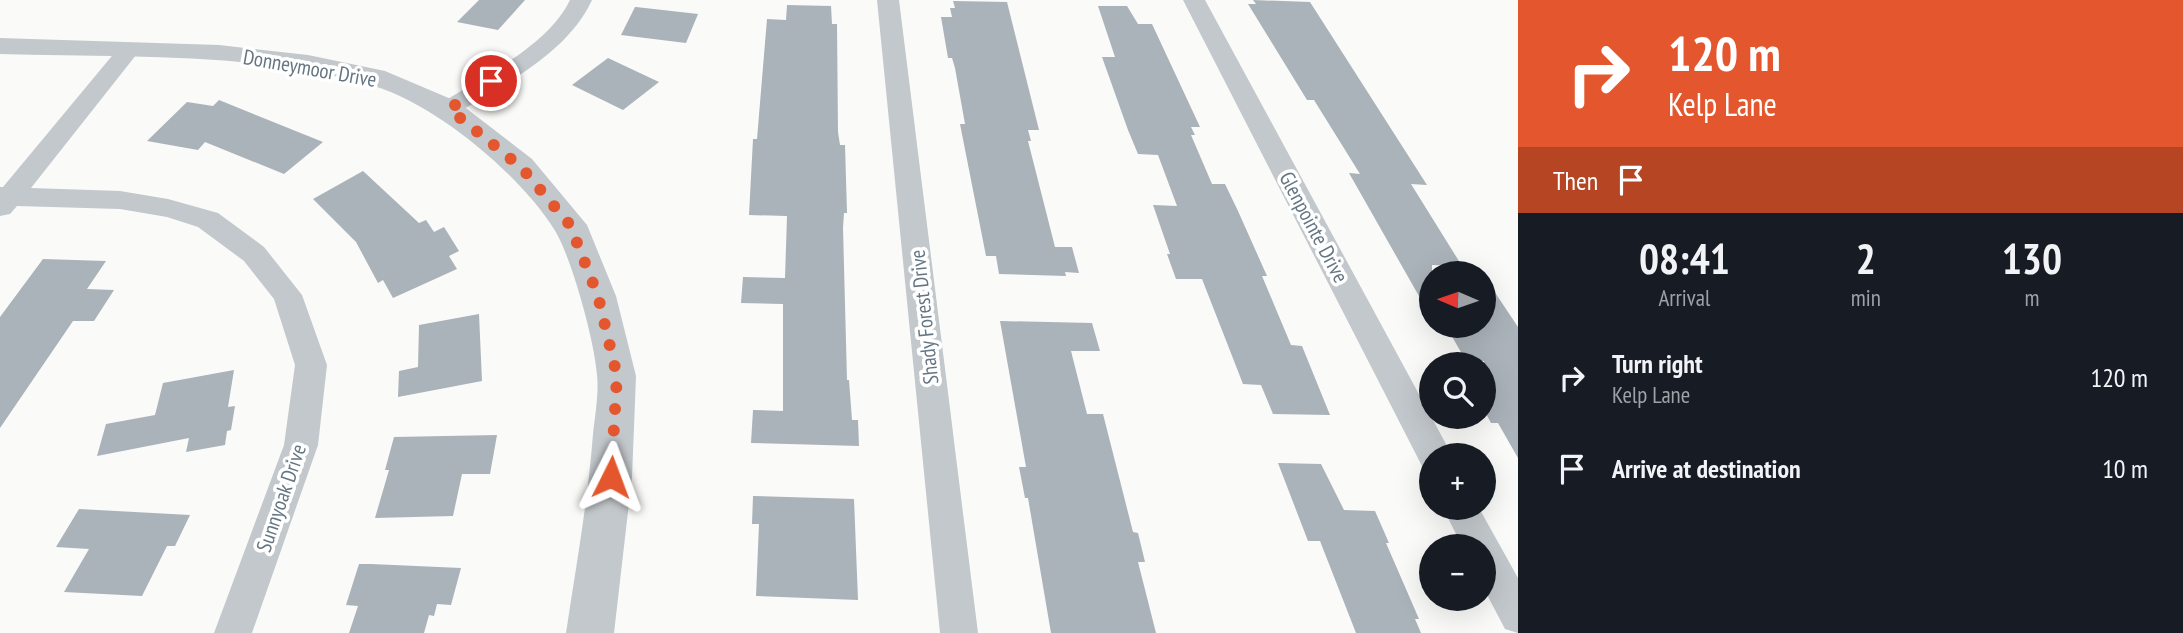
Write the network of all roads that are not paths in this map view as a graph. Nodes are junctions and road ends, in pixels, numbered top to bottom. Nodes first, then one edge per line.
1 (581, 0) edge
2 (888, 0) edge
3 (1194, 0) edge
4 (0, 46) edge
5 (129, 50) junction
6 (449, 109) junction
7 (3, 200) edge
8 (1427, 443) edge
9 (1496, 574) edge
10 (1518, 615) edge
11 (233, 633) edge
12 (590, 633) edge
13 (959, 633) edge

1 - 6 street
2 - 13 street, Shady Forest Drive
3 - 8 street, Glenpointe Drive
4 - 5 street, Donneymoor Drive
5 - 6 street, Donneymoor Drive
5 - 7 street, Sunnyoak Drive
6 - 12 street, Donneymoor Drive
7 - 11 street, Sunnyoak Drive
9 - 10 street

